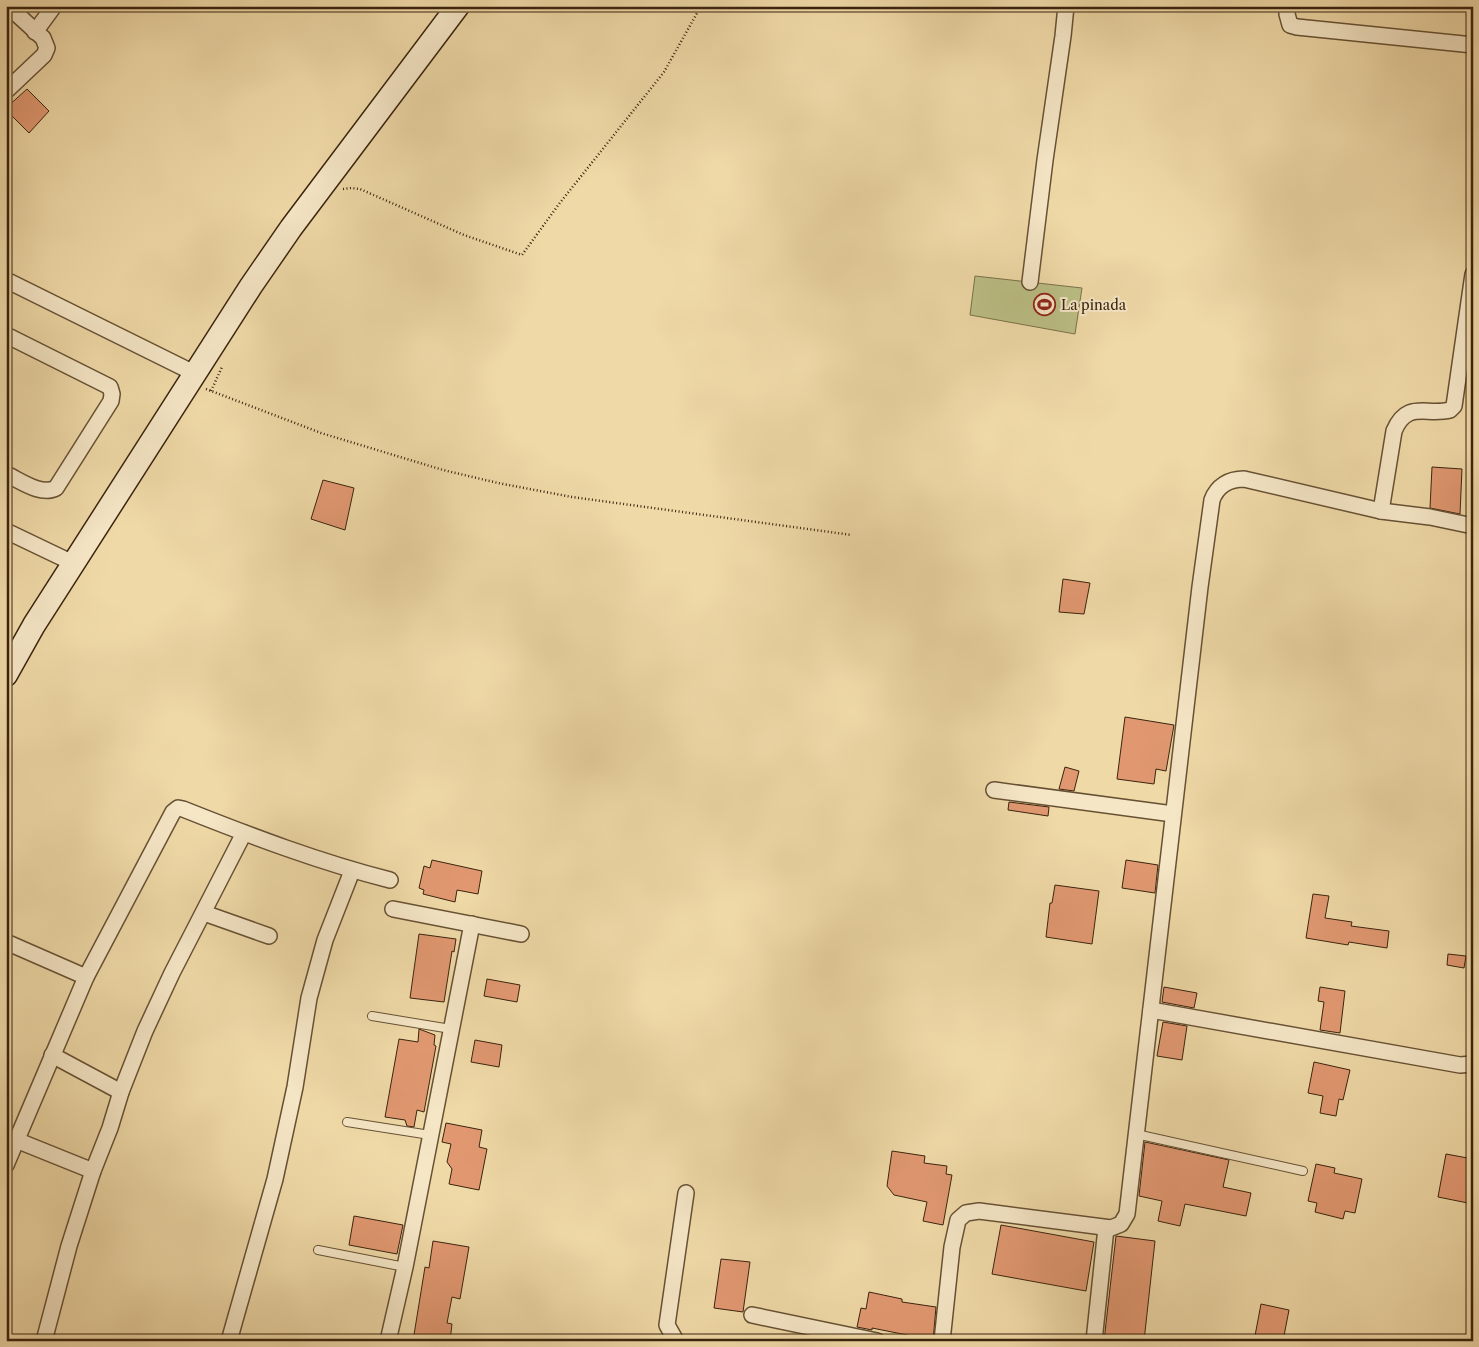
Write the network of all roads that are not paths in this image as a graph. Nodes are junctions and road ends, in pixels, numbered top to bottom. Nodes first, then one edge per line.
1 (8, 6) edge
2 (54, 6) edge
3 (458, 6) edge
4 (1066, 6) edge
5 (1288, 6) edge
6 (35, 32) junction
7 (1473, 45) edge
8 (6, 91) edge
9 (1473, 274) edge
10 (6, 280) edge
11 (1030, 282) dead end
12 (6, 335) edge
13 (193, 378) junction
14 (6, 474) edge
15 (1381, 510) junction
16 (1473, 526) edge
17 (6, 532) edge
18 (75, 564) junction
19 (6, 675) edge
20 (994, 790) dead end
21 (1173, 814) junction
22 (244, 833) junction
23 (352, 871) junction
24 (390, 880) dead end
25 (393, 909) dead end
26 (204, 913) junction
27 (472, 924) junction
28 (521, 934) dead end
29 (269, 936) dead end
30 (6, 942) edge
31 (86, 977) junction
32 (1150, 1010) junction
33 (372, 1016) dead end
34 (451, 1029) junction
35 (52, 1055) junction
36 (1473, 1064) edge
37 (121, 1092) junction
38 (347, 1122) dead end
39 (1136, 1134) junction
40 (430, 1135) junction
41 (16, 1140) junction
42 (6, 1164) edge
43 (93, 1171) junction
44 (1303, 1171) dead end
45 (686, 1193) dead end
46 (1106, 1228) junction
47 (318, 1250) dead end
48 (405, 1267) junction
49 (752, 1315) dead end
50 (44, 1341) edge
51 (229, 1341) edge
52 (388, 1341) edge
53 (676, 1341) edge
54 (877, 1341) edge
55 (942, 1341) edge
56 (1094, 1341) edge

1 - 6 street
2 - 6 street
3 - 13 street
4 - 11 street
5 - 7 street
6 - 8 street
9 - 15 street
10 - 13 street
12 - 14 street
13 - 18 street
15 - 16 street
15 - 21 street
17 - 18 street
18 - 19 street
20 - 21 street
21 - 32 street
22 - 23 street
22 - 26 street
22 - 31 street
23 - 24 street
23 - 51 street
25 - 27 street
26 - 29 street
26 - 37 street
27 - 28 street
27 - 34 street
30 - 31 street
31 - 35 street
32 - 36 street
32 - 39 street
33 - 34 lane
34 - 40 street
35 - 37 street
35 - 41 street
37 - 43 street
38 - 40 lane
39 - 44 lane
39 - 46 street
40 - 48 street
41 - 42 street
41 - 43 street
43 - 50 street
45 - 53 street
46 - 55 street
46 - 56 street
47 - 48 lane
48 - 52 street
49 - 54 street

